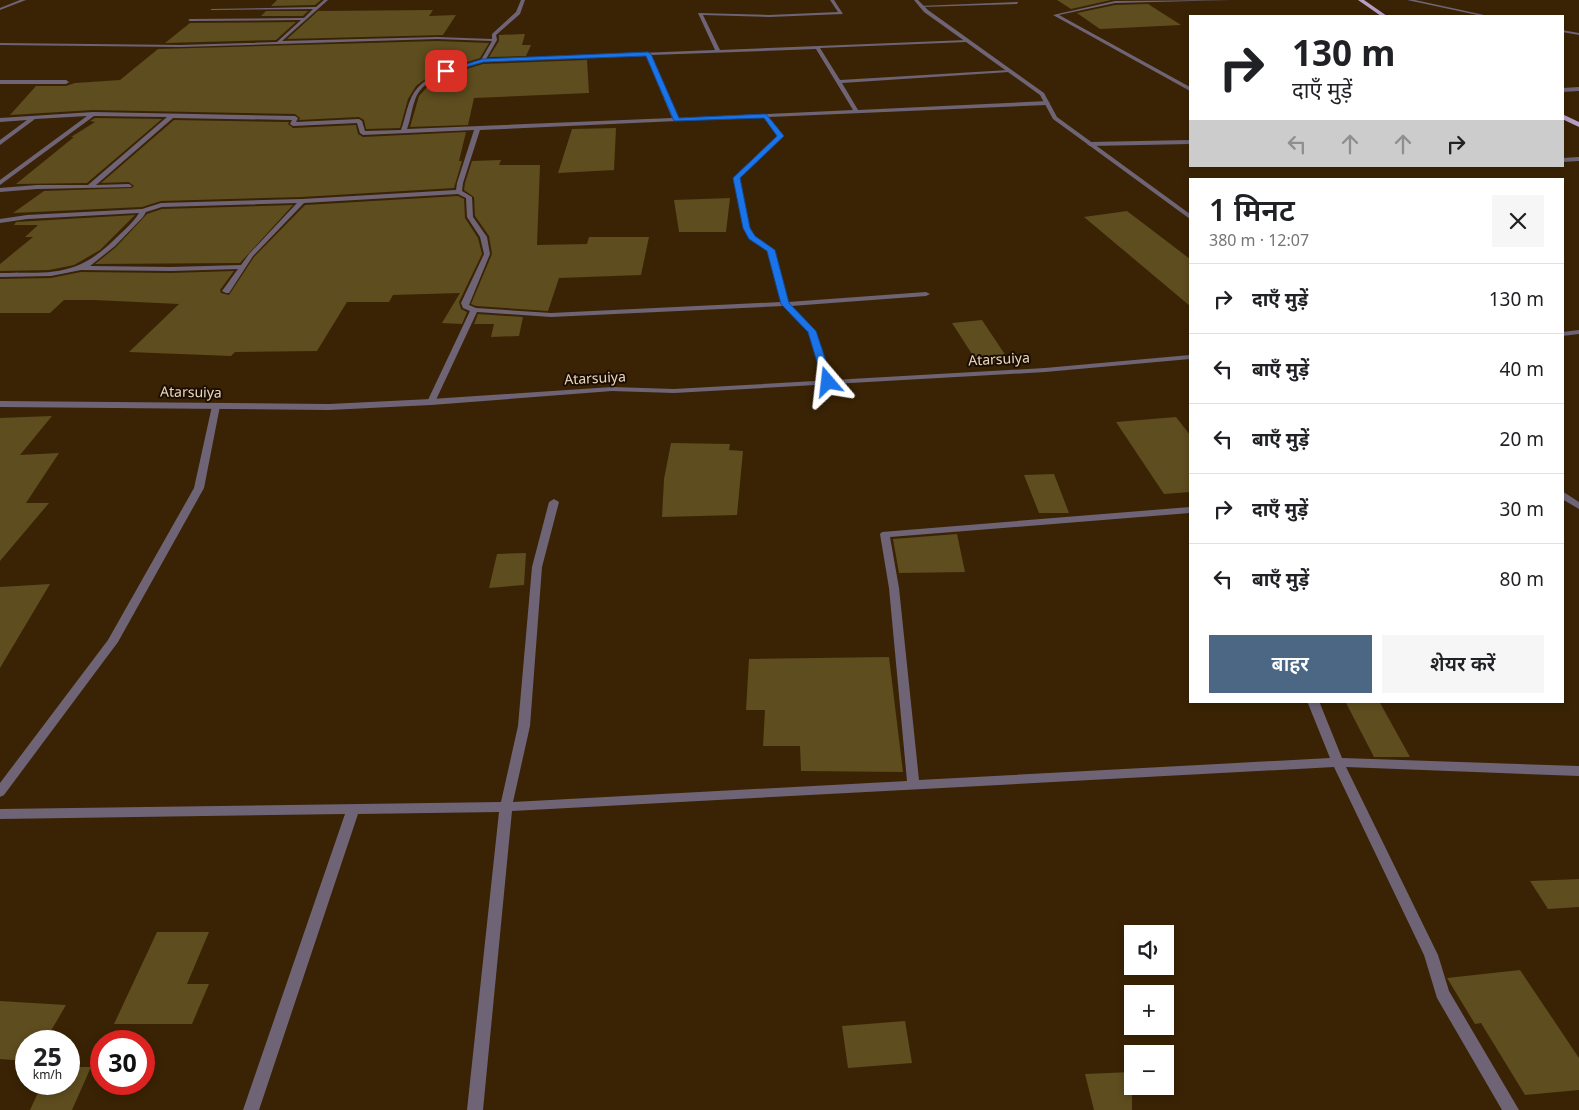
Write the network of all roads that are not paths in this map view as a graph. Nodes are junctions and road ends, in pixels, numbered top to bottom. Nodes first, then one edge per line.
1 (24, 0) edge
2 (326, 0) edge
3 (523, 0) edge
4 (832, 0) edge
5 (916, 0) edge
6 (1164, 0) edge
7 (1205, 0) edge
8 (1230, 0) edge
9 (1361, 0) edge
10 (1409, 0) edge
11 (1018, 3) dead end
12 (921, 6) junction
13 (316, 8) junction
14 (0, 9) edge
15 (212, 9) dead end
16 (1383, 15) edge
17 (1481, 15) edge
18 (303, 19) junction
19 (190, 20) dead end
20 (1564, 31) edge
21 (1579, 34) edge
22 (495, 40) junction
23 (966, 40) junction
24 (278, 43) junction
25 (0, 44) edge
26 (817, 47) junction
27 (718, 51) junction
28 (648, 54) junction
29 (483, 61) junction
30 (1009, 71) junction
31 (0, 82) edge
32 (66, 82) dead end
33 (838, 82) junction
34 (1189, 88) edge
35 (1579, 89) edge
36 (1564, 90) edge
37 (1047, 103) junction
38 (856, 112) junction
39 (93, 114) junction
40 (172, 116) junction
41 (766, 116) junction
42 (1564, 117) edge
43 (33, 118) junction
44 (0, 120) edge
45 (676, 120) junction
46 (1579, 125) edge
47 (477, 129) junction
48 (403, 132) junction
49 (1189, 142) edge
50 (0, 143) edge
51 (1090, 144) junction
52 (1579, 159) edge
53 (1564, 160) edge
54 (0, 183) edge
55 (129, 186) dead end
56 (89, 187) junction
57 (0, 190) edge
58 (459, 192) junction
59 (302, 201) junction
60 (143, 210) junction
61 (1189, 216) edge
62 (0, 221) edge
63 (243, 267) junction
64 (81, 268) junction
65 (0, 275) edge
66 (226, 291) dead end
67 (926, 294) dead end
68 (785, 304) junction
69 (474, 310) junction
70 (1579, 332) edge
71 (1564, 334) edge
72 (1189, 358) edge
73 (828, 382) junction
74 (431, 402) junction
75 (0, 404) edge
76 (216, 406) junction
77 (1564, 495) edge
78 (554, 502) dead end
79 (1579, 506) edge
80 (1189, 510) edge
81 (1314, 703) edge
82 (1338, 762) junction
83 (1579, 771) edge
84 (913, 783) junction
85 (0, 792) edge
86 (506, 806) junction
87 (353, 809) junction
88 (0, 814) edge
89 (251, 1110) edge
90 (475, 1110) edge
91 (1511, 1110) edge

1 - 14 street
2 - 13 street
3 - 22 street
4 - 27 street
5 - 12 street
6 - 7 street
6 - 34 street
7 - 8 street
9 - 16 main road
10 - 17 street
11 - 12 street
12 - 23 street
13 - 15 street
13 - 18 street
18 - 19 street
18 - 24 street
20 - 21 street
22 - 24 street
22 - 29 street
23 - 26 street
23 - 30 street
24 - 25 street
26 - 27 street
26 - 33 street
27 - 28 street
28 - 29 street
28 - 45 street
29 - 48 street
30 - 33 street
30 - 37 street
31 - 32 street
33 - 38 street
35 - 36 street
37 - 38 street
37 - 51 street
38 - 41 street
39 - 40 street
39 - 43 street
39 - 54 street
40 - 48 street
40 - 56 street
41 - 45 street
41 - 68 street
42 - 46 main road
43 - 44 street
43 - 50 street
45 - 47 street
47 - 48 street
47 - 58 street
49 - 51 street
51 - 61 street
52 - 53 street
55 - 56 street
56 - 57 street
58 - 59 street
58 - 69 street
59 - 60 street
59 - 63 street
60 - 62 street
60 - 64 street
63 - 64 street
63 - 66 street
64 - 65 street
67 - 68 street
68 - 69 street
68 - 73 street
69 - 74 street
70 - 71 street
72 - 73 street, Atarsuiya
73 - 74 street, Atarsuiya
74 - 76 street, Atarsuiya
75 - 76 street, Atarsuiya
76 - 85 street
77 - 79 street
78 - 86 street
80 - 84 street
81 - 82 street
82 - 83 street
82 - 84 street
82 - 91 street
84 - 86 street
86 - 87 street
86 - 90 street
87 - 88 street
87 - 89 street

